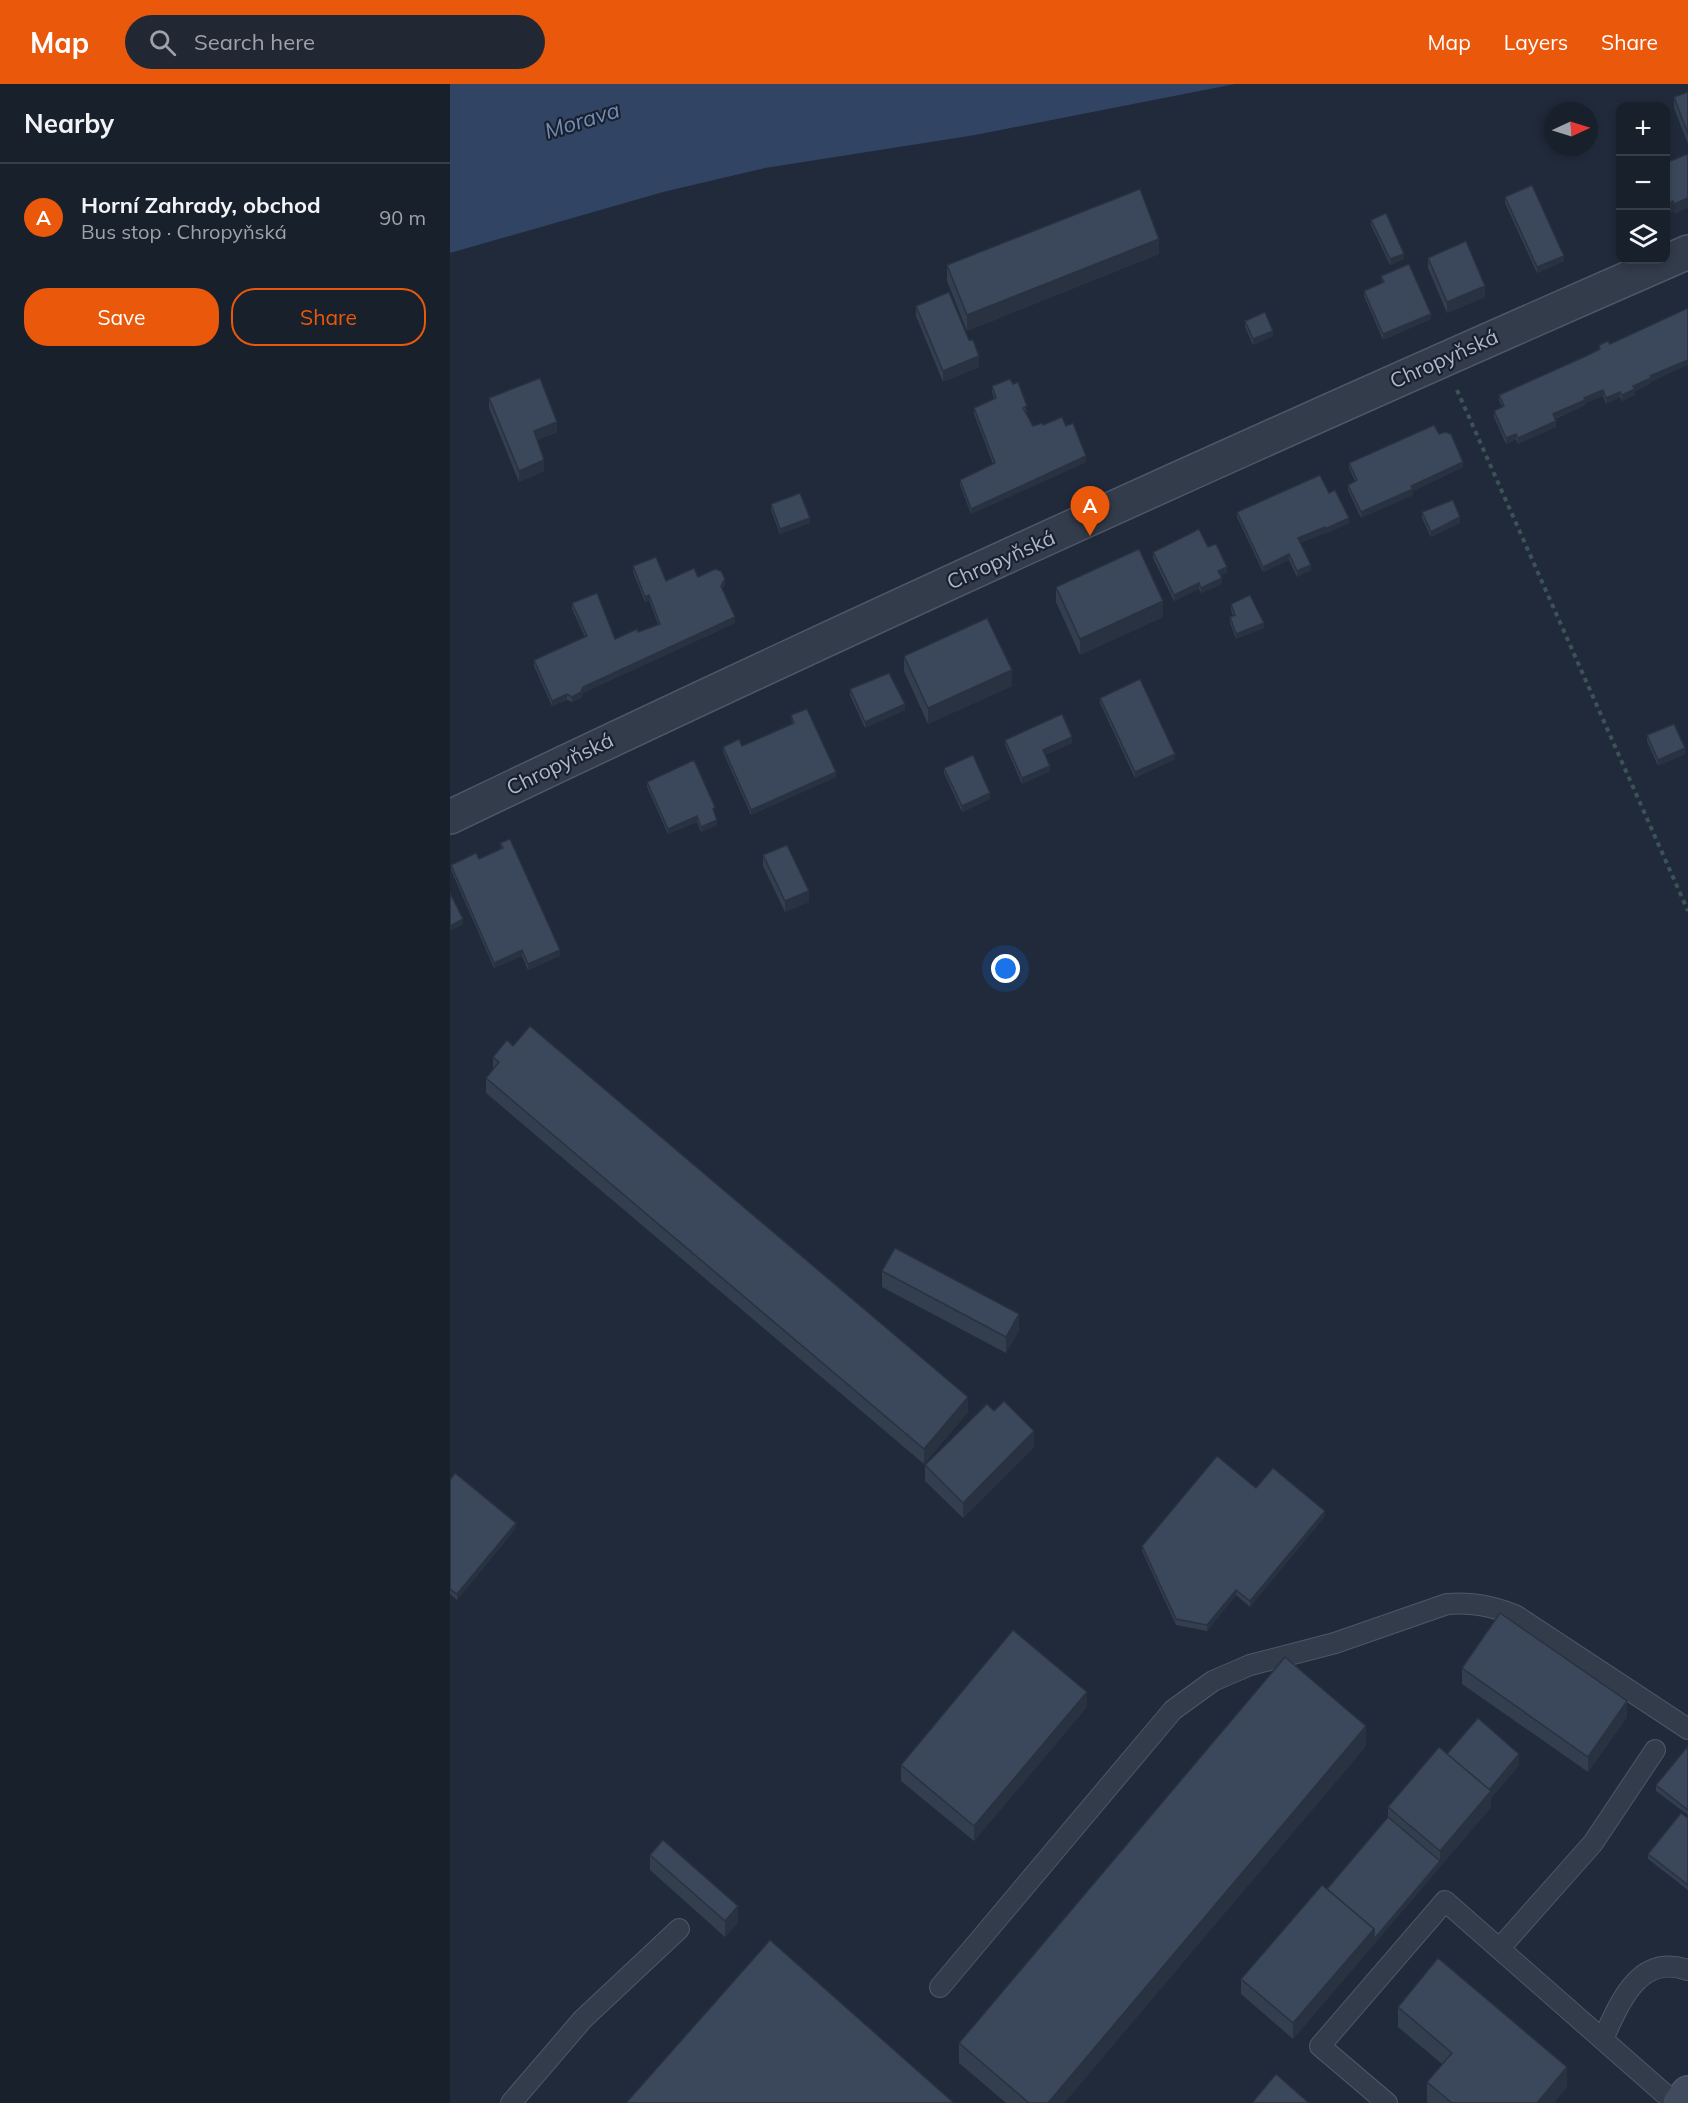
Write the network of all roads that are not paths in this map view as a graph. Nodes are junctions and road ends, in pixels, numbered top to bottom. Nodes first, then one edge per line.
1 (1688, 252) edge
2 (450, 817) edge
3 (1688, 1729) edge
4 (1654, 1750) dead end
5 (680, 1929) dead end
6 (1500, 1948) junction
7 (1688, 1970) edge
8 (940, 1987) dead end
9 (1603, 2039) junction
10 (1688, 2093) edge
11 (512, 2103) edge
12 (1386, 2103) edge
13 (1675, 2103) edge
14 (1680, 2103) edge

1 - 2 street, Chropyňská
3 - 8 lane
4 - 6 lane
5 - 11 lane
6 - 9 lane
6 - 12 lane
7 - 9 lane
9 - 13 lane
10 - 14 main road

